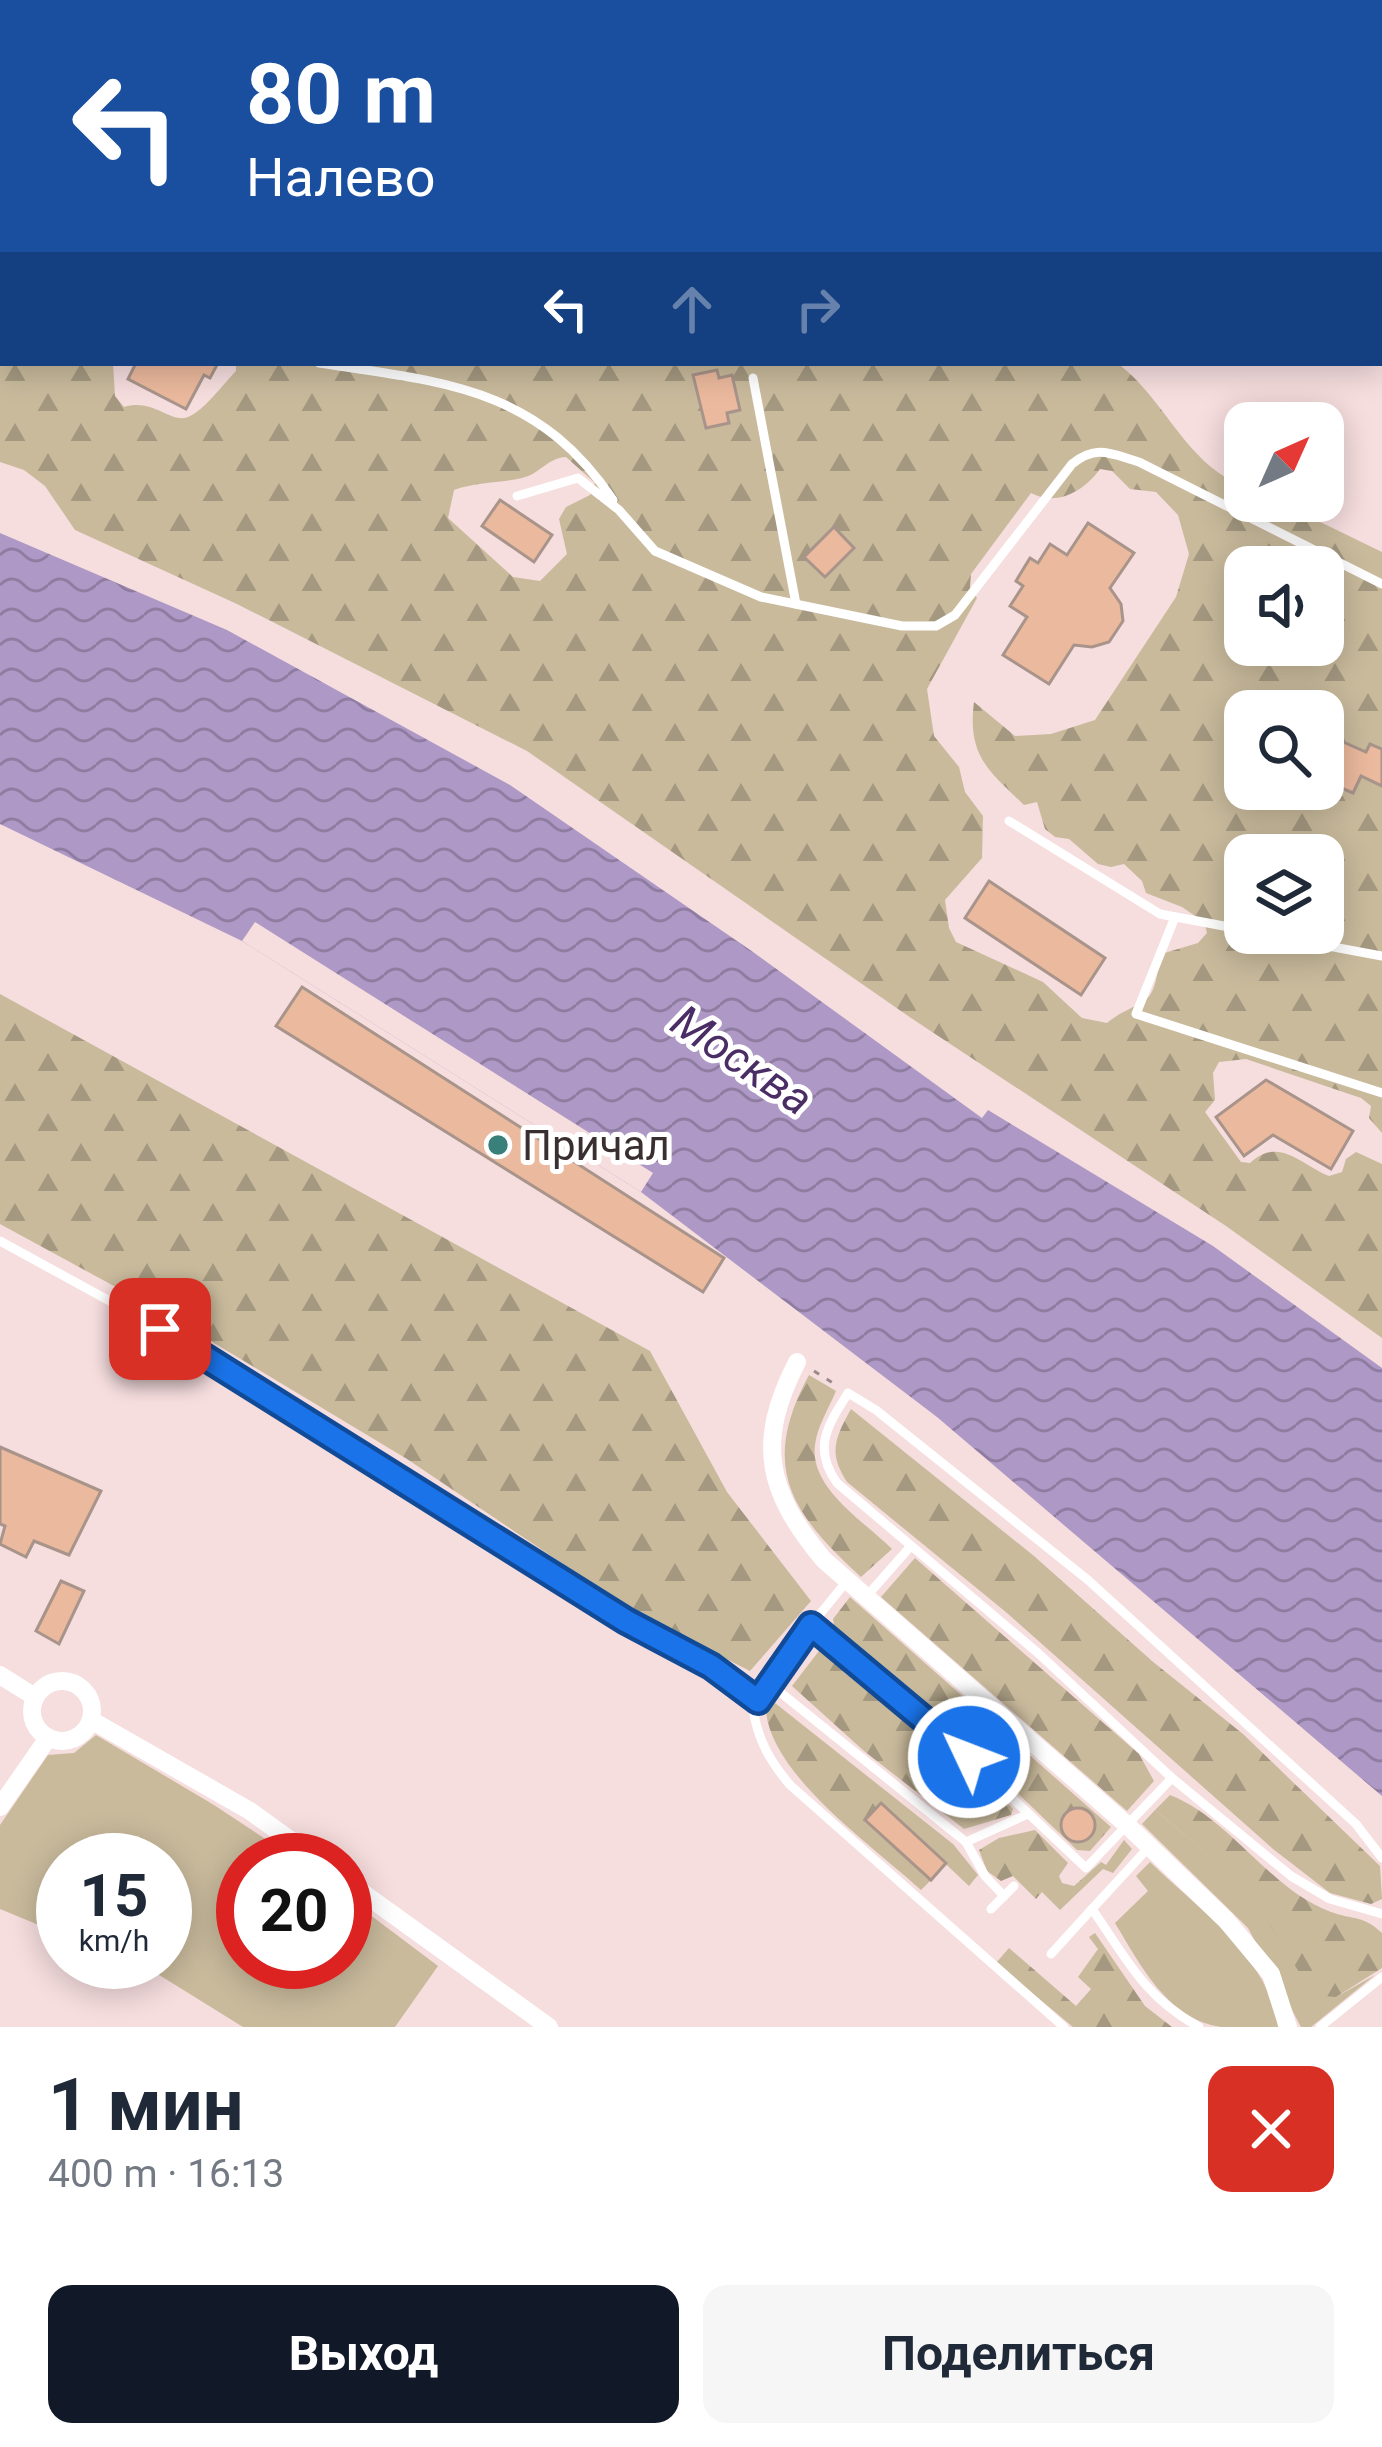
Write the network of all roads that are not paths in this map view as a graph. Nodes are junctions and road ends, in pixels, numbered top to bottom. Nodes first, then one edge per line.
1 (340, 366) edge
2 (753, 378) dead end
3 (517, 496) dead end
4 (619, 509) junction
5 (1382, 584) edge
6 (796, 604) junction
7 (1009, 821) dead end
8 (1175, 917) junction
9 (1224, 926) edge
10 (1344, 949) edge
11 (1382, 956) edge
12 (1382, 1094) edge
13 (0, 1241) edge
14 (796, 1362) road end
15 (910, 1547) junction
16 (847, 1581) junction
17 (866, 1597) junction
18 (811, 1625) junction
19 (0, 1675) edge
20 (770, 1684) junction
21 (35, 1697) junction
22 (758, 1701) junction
23 (91, 1720) junction
24 (48, 1738) junction
25 (1172, 1778) junction
26 (0, 1807) edge
27 (1028, 1814) junction
28 (1127, 1825) junction
29 (281, 1833) edge
30 (966, 1842) junction
31 (1149, 1847) junction
32 (1382, 1858) edge
33 (1014, 1886) dead end
34 (1004, 1896) junction
35 (372, 1899) edge
36 (992, 1909) dead end
37 (1092, 1909) junction
38 (1382, 1914) edge
39 (1052, 1954) dead end
40 (1382, 1977) edge
41 (549, 2027) edge
42 (1064, 2027) edge
43 (1199, 2027) edge
44 (1288, 2027) edge
45 (1320, 2027) edge

1 - 4 lane
2 - 6 lane
3 - 4 lane
4 - 6 lane
5 - 6 lane
7 - 8 lane
8 - 9 lane
8 - 12 lane
10 - 11 lane
13 - 22 lane
14 - 16 street
15 - 17 lane
15 - 25 lane
15 - 32 lane
16 - 17 street
16 - 18 lane
17 - 28 street
18 - 20 lane
18 - 27 lane
19 - 21 street
20 - 22 lane
20 - 30 lane
21 - 23 street
21 - 24 street
22 - 42 lane
23 - 24 street
23 - 29 street
24 - 26 street
25 - 28 lane
25 - 38 lane
27 - 28 lane
27 - 30 lane
28 - 31 street
30 - 34 lane
31 - 37 lane
31 - 44 street
33 - 34 lane
34 - 36 lane
35 - 41 street
37 - 39 lane
37 - 43 lane
40 - 45 lane

